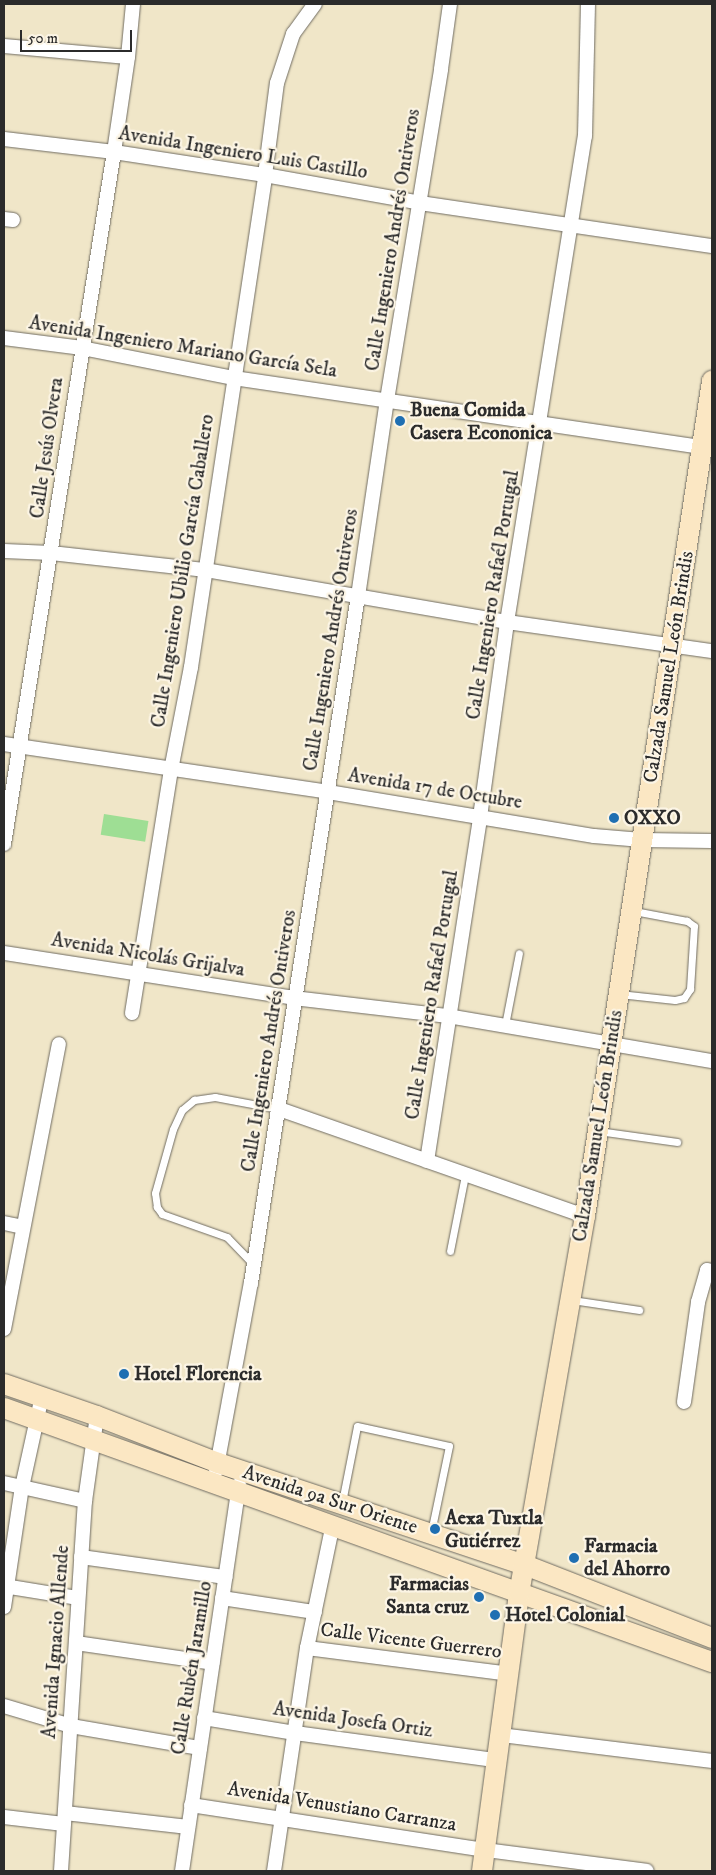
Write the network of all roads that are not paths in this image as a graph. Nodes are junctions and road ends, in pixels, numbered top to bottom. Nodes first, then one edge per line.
1 (132, 4) edge
2 (316, 4) edge
3 (450, 4) edge
4 (588, 4) edge
5 (4, 46) edge
6 (128, 57) junction
7 (4, 139) edge
8 (114, 152) junction
9 (265, 175) junction
10 (420, 204) junction
11 (570, 226) junction
12 (712, 246) edge
13 (4, 338) edge
14 (82, 348) junction
15 (234, 378) junction
16 (712, 381) edge
17 (387, 400) junction
18 (539, 423) junction
19 (707, 448) edge
20 (4, 551) edge
21 (52, 553) junction
22 (206, 570) junction
23 (358, 596) junction
24 (507, 622) junction
25 (673, 645) junction
26 (712, 651) edge
27 (4, 744) edge
28 (18, 746) junction
29 (171, 770) junction
30 (328, 792) junction
31 (480, 816) junction
32 (642, 840) junction
33 (712, 841) edge
34 (4, 844) edge
35 (631, 910) junction
36 (4, 953) edge
37 (519, 953) dead end
38 (137, 972) junction
39 (619, 994) junction
40 (294, 998) junction
41 (132, 1012) dead end
42 (448, 1016) junction
43 (505, 1025) junction
44 (612, 1043) junction
45 (60, 1044) dead end
46 (712, 1061) edge
47 (279, 1109) junction
48 (598, 1130) junction
49 (677, 1142) dead end
50 (426, 1162) junction
51 (465, 1175) junction
52 (585, 1216) junction
53 (4, 1223) edge
54 (23, 1227) junction
55 (450, 1252) dead end
56 (254, 1265) junction
57 (712, 1271) edge
58 (570, 1300) junction
59 (639, 1310) dead end
60 (4, 1329) edge
61 (4, 1384) edge
62 (42, 1396) junction
63 (684, 1402) dead end
64 (4, 1408) edge
65 (97, 1416) junction
66 (36, 1421) junction
67 (92, 1440) junction
68 (218, 1463) junction
69 (242, 1471) junction
70 (4, 1482) edge
71 (212, 1483) junction
72 (22, 1487) junction
73 (238, 1492) junction
74 (85, 1501) junction
75 (341, 1502) junction
76 (332, 1528) junction
77 (430, 1533) junction
78 (81, 1557) junction
79 (525, 1565) junction
80 (226, 1577) junction
81 (6, 1586) edge
82 (519, 1594) junction
83 (77, 1598) junction
84 (222, 1598) junction
85 (4, 1608) edge
86 (315, 1612) junction
87 (712, 1638) edge
88 (76, 1643) junction
89 (307, 1648) junction
90 (712, 1662) edge
91 (213, 1664) junction
92 (510, 1674) junction
93 (4, 1706) edge
94 (204, 1718) junction
95 (71, 1726) junction
96 (295, 1733) junction
97 (501, 1735) junction
98 (200, 1748) junction
99 (496, 1760) junction
100 (712, 1761) edge
101 (191, 1805) junction
102 (4, 1818) edge
103 (281, 1818) junction
104 (65, 1819) junction
105 (188, 1827) junction
106 (486, 1850) junction
107 (61, 1871) edge
108 (182, 1871) edge
109 (274, 1871) edge
110 (482, 1871) edge
111 (647, 1871) edge

1 - 6 street, Calle Jesús Olvera
2 - 9 street, Calle Ingeniero Ubilio García Caballero
3 - 10 street, Calle Ingeniero Andrés Ontiveros
4 - 11 street, Calle Ingeniero Rafaél Portugal
5 - 6 street
6 - 8 street, Calle Jesús Olvera
7 - 8 street, Avenida Ingeniero Luis Castillo
8 - 9 street, Avenida Ingeniero Luis Castillo
8 - 14 street, Calle Jesús Olvera
9 - 10 street, Avenida Ingeniero Luis Castillo
9 - 15 street, Calle Ingeniero Ubilio García Caballero
10 - 11 street, Avenida Ingeniero Luis Castillo
10 - 17 street, Calle Ingeniero Andrés Ontiveros
11 - 12 street, Avenida Ingeniero Luis Castillo
11 - 18 street, Calle Ingeniero Rafaél Portugal
13 - 14 street, Avenida Ingeniero Mariano García Sela
14 - 15 street, Avenida Ingeniero Mariano García Sela
14 - 21 street, Calle Jesús Olvera
15 - 17 street, Avenida Ingeniero Mariano García Sela
15 - 22 street, Calle Ingeniero Ubilio García Caballero
16 - 19 street, Calzada Samuel León Brindis
17 - 18 street, Avenida Ingeniero Mariano García Sela
17 - 23 street, Calle Ingeniero Andrés Ontiveros
18 - 19 street, Avenida Ingeniero Mariano García Sela
18 - 24 street, Calle Ingeniero Rafaél Portugal
19 - 25 street, Calzada Samuel León Brindis
20 - 21 street
21 - 22 street
21 - 28 street, Calle Jesús Olvera
22 - 23 street
22 - 29 street, Calle Ingeniero Ubilio García Caballero
23 - 24 street
23 - 30 street, Calle Ingeniero Andrés Ontiveros
24 - 25 street
24 - 31 street, Calle Ingeniero Rafaél Portugal
25 - 26 street
25 - 32 street, Calzada Samuel León Brindis
27 - 28 street, Avenida 17 de Octubre
28 - 29 street, Avenida 17 de Octubre
28 - 34 street, Calle Jesús Olvera
29 - 30 street, Avenida 17 de Octubre
29 - 38 street, Calle Ingeniero Ubilio García Caballero
30 - 31 street, Avenida 17 de Octubre
30 - 40 street, Calle Ingeniero Andrés Ontiveros
31 - 32 street, Avenida 17 de Octubre
31 - 42 street, Calle Ingeniero Rafaél Portugal
32 - 33 street, Avenida 17 de Octubre
32 - 35 street, Calzada Samuel León Brindis
35 - 39 street, Calzada Samuel León Brindis
35 - 39 lane
36 - 38 street, Avenida Nicolás Grijalva
37 - 43 lane
38 - 40 street, Avenida Nicolás Grijalva
38 - 41 street, Calle Ingeniero Ubilio García Caballero
39 - 44 street, Calzada Samuel León Brindis
40 - 42 street, Avenida Nicolás Grijalva
40 - 47 street, Calle Ingeniero Andrés Ontiveros
42 - 43 street, Avenida Nicolás Grijalva
42 - 50 street, Calle Ingeniero Rafaél Portugal
43 - 44 street, Avenida Nicolás Grijalva
44 - 46 street, Avenida Nicolás Grijalva
44 - 48 street, Calzada Samuel León Brindis
45 - 54 street
47 - 50 street
47 - 56 street, Calle Ingeniero Andrés Ontiveros
47 - 56 lane
48 - 49 lane
48 - 52 street, Calzada Samuel León Brindis
50 - 51 street
51 - 52 street
51 - 55 lane
52 - 58 street, Calzada Samuel León Brindis
53 - 54 street
54 - 60 street
56 - 68 street, Calle Ingeniero Andrés Ontiveros
57 - 63 street
58 - 59 lane
58 - 79 street, Calzada Samuel León Brindis
61 - 62 street, Avenida 9a Sur Oriente
62 - 65 street, Avenida 9a Sur Oriente
62 - 66 street
64 - 66 street, Avenida 9a Sur Oriente
65 - 67 street, Avenida Ignacio Allende
65 - 68 street, Avenida 9a Sur Oriente
66 - 67 street, Avenida 9a Sur Oriente
66 - 72 street
67 - 71 street, Avenida 9a Sur Oriente
67 - 74 street, Avenida Ignacio Allende
68 - 69 street, Avenida 9a Sur Oriente
68 - 71 street, Calle Ingeniero Andrés Ontiveros
69 - 73 street, Calle Rubén Jaramillo
69 - 75 street, Avenida 9a Sur Oriente
70 - 72 street
71 - 73 street, Avenida 9a Sur Oriente
72 - 74 street
72 - 81 street
73 - 76 street, Avenida 9a Sur Oriente
73 - 80 street, Calle Rubén Jaramillo
74 - 78 street, Avenida Ignacio Allende
75 - 77 street, Avenida 9a Sur Oriente
75 - 77 lane
76 - 82 street, Avenida 9a Sur Oriente
76 - 86 street, Calle Vicente Guerrero
77 - 79 street, Avenida 9a Sur Oriente
78 - 80 street
78 - 83 street, Avenida Ignacio Allende
79 - 82 street, Calzada Samuel León Brindis
79 - 87 street, Avenida 9a Sur Oriente
80 - 84 street, Calle Rubén Jaramillo
81 - 83 street
81 - 85 street
82 - 90 street, Avenida 9a Sur Oriente
82 - 92 street, Calzada Samuel León Brindis
83 - 88 street, Avenida Ignacio Allende
84 - 86 street
84 - 91 street, Calle Rubén Jaramillo
86 - 89 street, Calle Vicente Guerrero
88 - 91 street
88 - 95 street, Avenida Ignacio Allende
89 - 92 street, Calle Vicente Guerrero
89 - 96 street, Calle Vicente Guerrero
91 - 94 street, Calle Rubén Jaramillo
92 - 97 street, Calzada Samuel León Brindis
93 - 95 street
94 - 96 street, Avenida Josefa Ortiz
94 - 98 street, Calle Rubén Jaramillo
95 - 98 street
95 - 104 street, Avenida Ignacio Allende
96 - 99 street, Avenida Josefa Ortiz
96 - 103 street, Calle Vicente Guerrero
97 - 99 street, Calzada Samuel León Brindis
97 - 100 street
98 - 101 street, Calle Rubén Jaramillo
99 - 106 street, Calzada Samuel León Brindis
101 - 103 street, Avenida Venustiano Carranza
101 - 105 street, Calle Rubén Jaramillo
102 - 104 street
103 - 106 street, Avenida Venustiano Carranza
103 - 109 street, Calle Vicente Guerrero
104 - 105 street
104 - 107 street, Avenida Ignacio Allende
105 - 108 street, Calle Rubén Jaramillo
106 - 110 street, Calzada Samuel León Brindis
106 - 111 street, Avenida Venustiano Carranza

